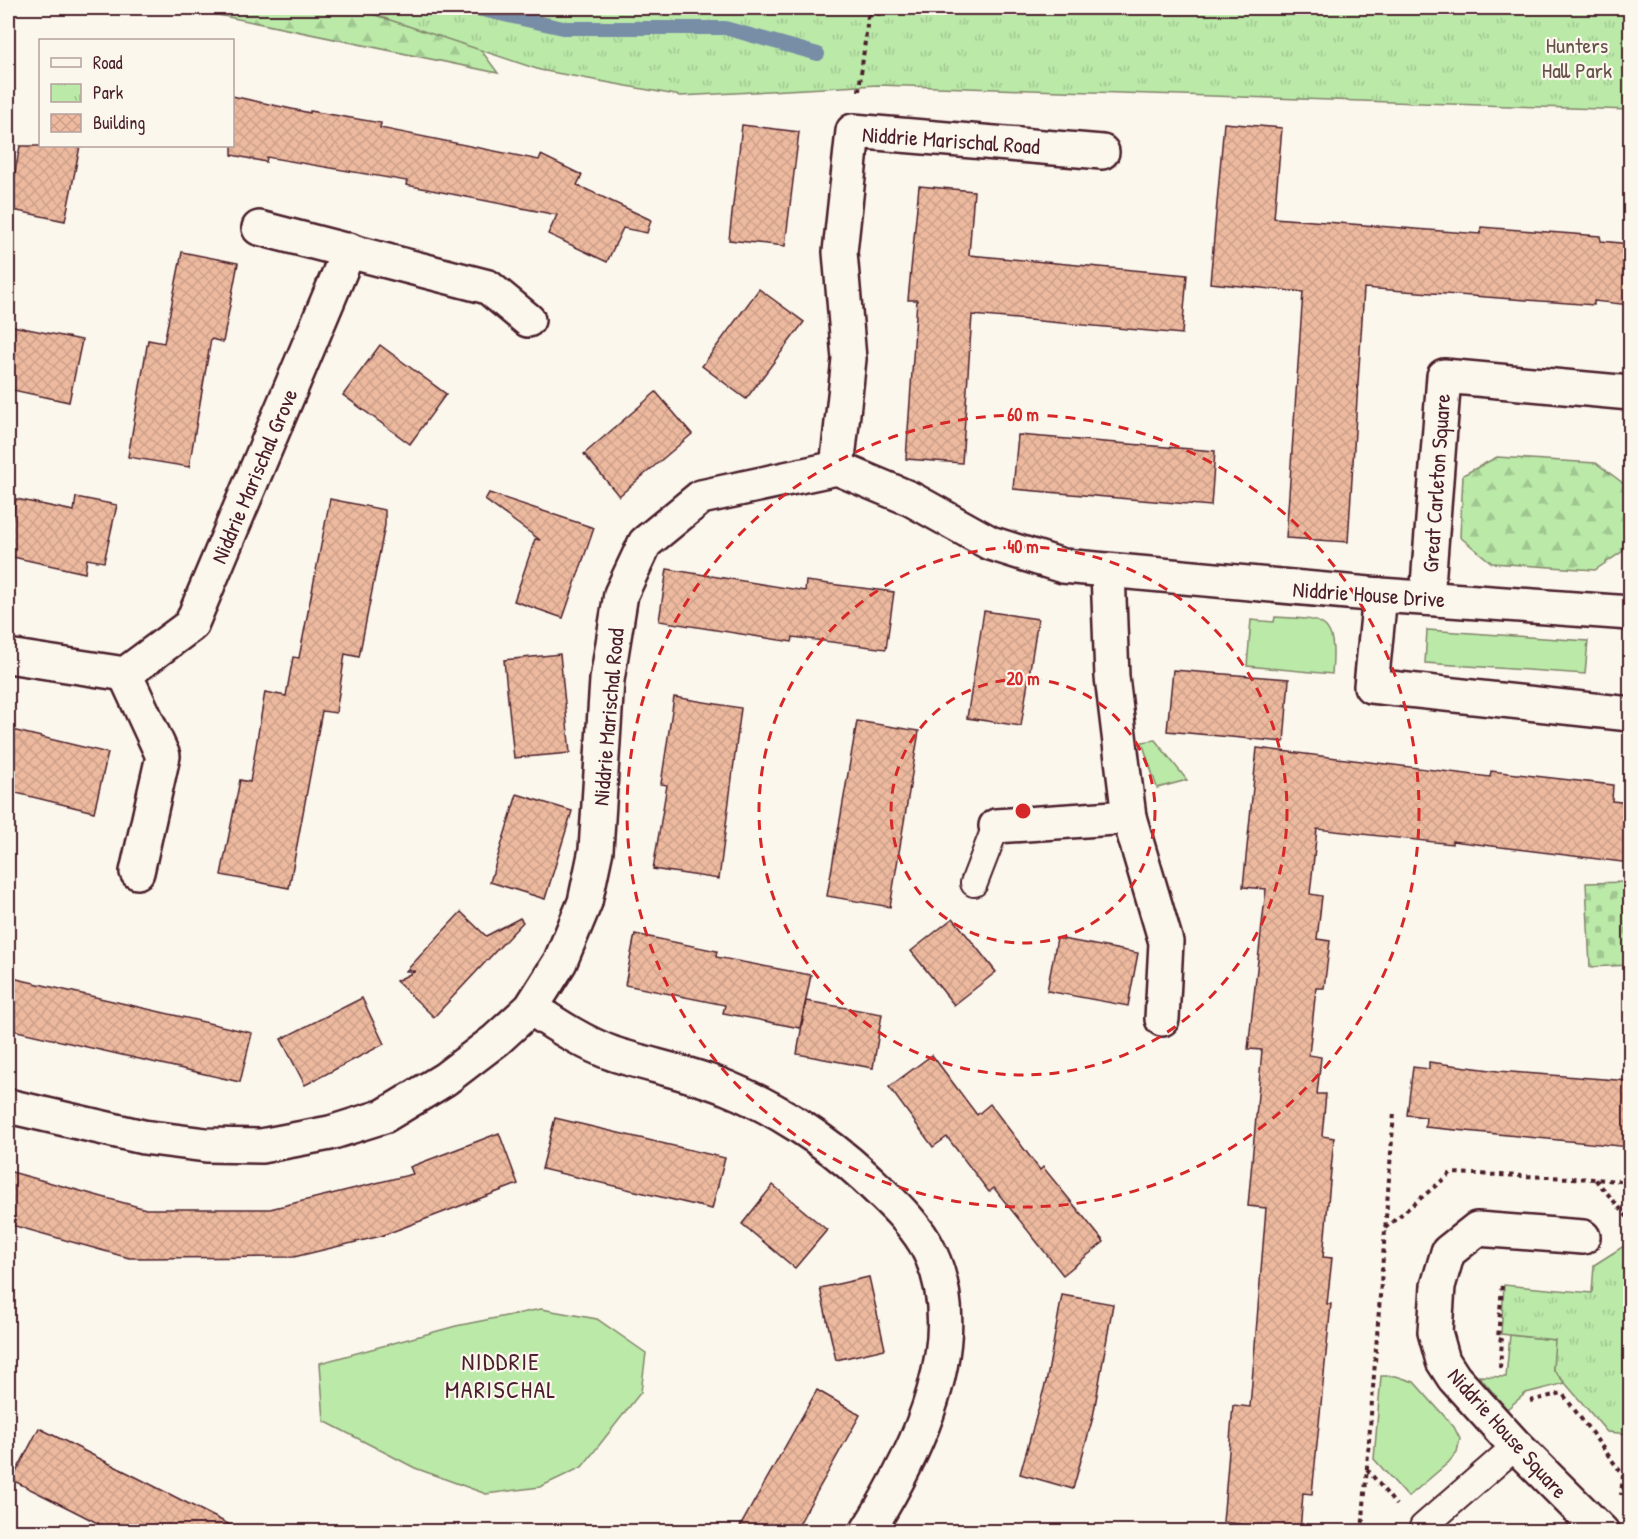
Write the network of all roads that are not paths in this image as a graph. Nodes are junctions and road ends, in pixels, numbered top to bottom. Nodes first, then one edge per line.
1 (1102, 152) dead end
2 (259, 228) dead end
3 (349, 250) junction
4 (528, 320) dead end
5 (1630, 393) edge
6 (837, 468) junction
7 (1108, 572) junction
8 (1380, 595) junction
9 (1427, 598) junction
10 (1630, 613) edge
11 (8, 656) edge
12 (125, 674) junction
13 (1630, 714) edge
14 (1129, 817) junction
15 (996, 826) joint
16 (137, 872) dead end
17 (974, 883) dead end
18 (531, 1008) junction
19 (1162, 1019) dead end
20 (8, 1106) edge
21 (1583, 1237) dead end
22 (1507, 1437) junction
23 (1413, 1520) road end
24 (867, 1532) edge
25 (1602, 1532) edge

1 - 6 street, Niddrie Marischal Road
2 - 3 street
3 - 4 street
3 - 12 street, Niddrie Marischal Grove
5 - 9 street, Great Carleton Square
6 - 7 street, Niddrie House Drive
6 - 18 street, Niddrie Marischal Road
7 - 8 street, Niddrie House Drive
7 - 14 street
8 - 9 street, Niddrie House Drive
8 - 13 street
9 - 10 street, Niddrie House Drive
11 - 12 street
12 - 16 street
14 - 15 street
14 - 19 street
15 - 17 lane
18 - 20 street, Niddrie Marischal Road
18 - 24 street
21 - 22 street, Niddrie House Square
22 - 23 lane
22 - 25 street, Niddrie House Square

